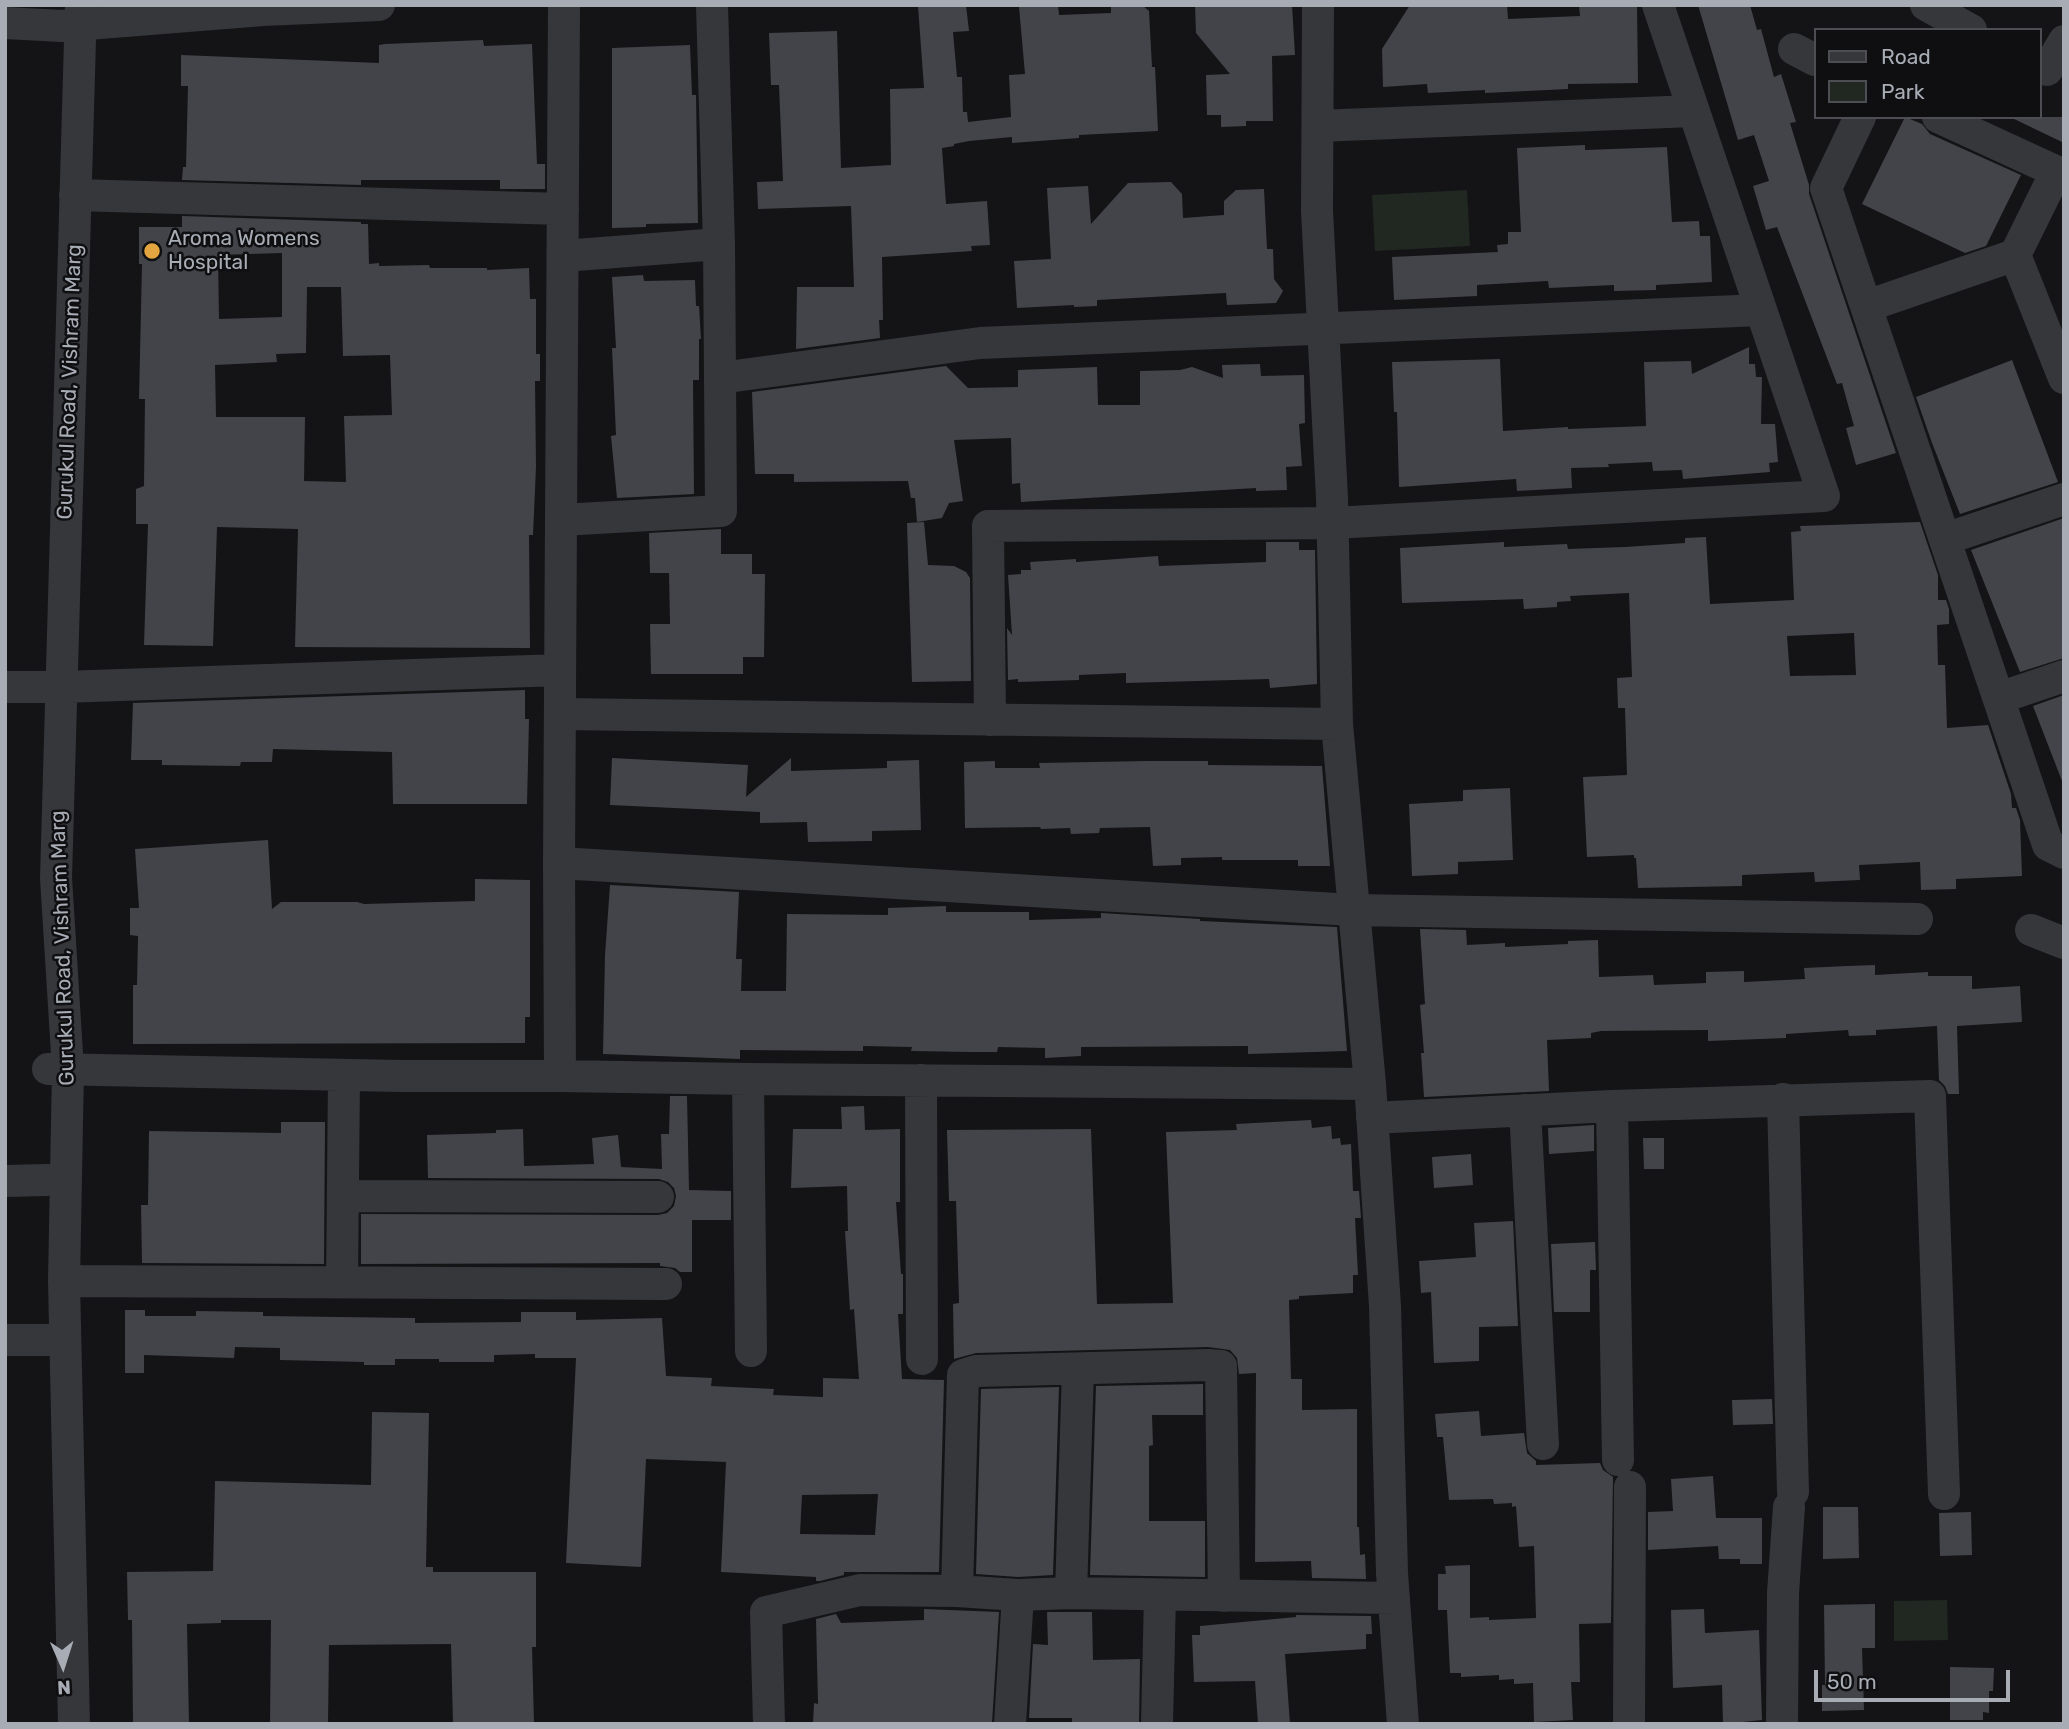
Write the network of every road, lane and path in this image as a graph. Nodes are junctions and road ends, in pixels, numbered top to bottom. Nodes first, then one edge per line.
1 (379, 5) edge
2 (564, 5) edge
3 (712, 5) edge
4 (1318, 5) edge
5 (1658, 5) edge
6 (1926, 5) edge
7 (263, 8) edge
8 (71, 15) edge
9 (5, 23) edge
10 (1967, 28) edge
11 (2064, 41) edge
12 (2041, 67) edge
13 (1693, 111) junction
14 (1859, 119) edge
15 (1942, 119) edge
16 (1318, 126) junction
17 (2060, 174) edge
18 (75, 195) junction
19 (563, 209) junction
20 (719, 244) junction
21 (2015, 255) junction
22 (563, 256) junction
23 (1867, 306) junction
24 (1761, 310) junction
25 (1323, 330) junction
26 (2063, 374) edge
27 (720, 378) junction
28 (2064, 499) edge
29 (561, 520) junction
30 (1333, 523) junction
31 (1945, 539) junction
32 (560, 670) junction
33 (2064, 676) edge
34 (5, 687) edge
35 (54, 687) junction
36 (1999, 698) junction
37 (560, 714) junction
38 (990, 720) junction
39 (1337, 724) junction
40 (2064, 853) edge
41 (559, 863) junction
42 (1353, 910) junction
43 (1917, 919) dead end
44 (2031, 930) dead end
45 (2064, 943) edge
46 (57, 1070) junction
47 (344, 1076) junction
48 (560, 1076) junction
49 (748, 1079) junction
50 (920, 1080) junction
51 (1370, 1084) junction
52 (1783, 1099) junction
53 (1612, 1106) junction
54 (1525, 1110) junction
55 (1372, 1118) junction
56 (47, 1180) junction
57 (5, 1181) edge
58 (343, 1196) junction
59 (658, 1197) dead end
60 (64, 1281) junction
61 (342, 1282) junction
62 (666, 1283) dead end
63 (5, 1340) edge
64 (50, 1340) junction
65 (751, 1351) dead end
66 (922, 1359) dead end
67 (1078, 1368) junction
68 (1543, 1444) dead end
69 (1944, 1494) dead end
70 (957, 1591) junction
71 (1071, 1593) junction
72 (1017, 1595) junction
73 (1160, 1595) junction
74 (1224, 1596) junction
75 (1394, 1598) junction
76 (58, 1724) edge
77 (74, 1724) edge
78 (769, 1724) edge
79 (1010, 1724) edge
80 (1157, 1724) edge
81 (1403, 1724) edge
82 (1629, 1724) edge
83 (1782, 1724) edge

1 - 7 street
2 - 19 street
3 - 20 street
4 - 16 street
5 - 13 street
6 - 10 street
7 - 8 street
8 - 9 street
8 - 18 street, Gurukul Road, Vishram Marg
8 - 35 street, Gurukul Road, Vishram Marg
11 - 12 street
13 - 16 street
13 - 24 street
14 - 23 street
15 - 17 street
16 - 25 street
17 - 21 street
18 - 19 street
18 - 35 street, Gurukul Road, Vishram Marg
19 - 22 street
20 - 22 street
20 - 27 street
21 - 23 street
21 - 26 street
22 - 29 street
23 - 31 street
24 - 25 street
24 - 30 street
25 - 27 street
25 - 30 street
27 - 29 street
28 - 31 street
29 - 32 street
30 - 38 street
30 - 39 street
31 - 36 street
32 - 35 street
32 - 37 street
33 - 36 street
34 - 35 street
35 - 46 street, Gurukul Road, Vishram Marg
36 - 40 street
37 - 38 street
37 - 41 street
38 - 39 street
39 - 42 street
41 - 42 street
41 - 48 street
42 - 43 street
42 - 51 street
44 - 45 street
46 - 47 street
46 - 56 street, Gurukul Road, Vishram Marg
46 - 60 street, Gurukul Road, Vishram Marg
47 - 48 street
47 - 58 street
48 - 49 street
49 - 50 street
49 - 65 street
50 - 51 street
50 - 66 street
51 - 55 street
52 - 53 street
52 - 69 street
52 - 83 street
53 - 54 street
53 - 82 street
54 - 55 street
54 - 68 street
55 - 75 street
56 - 57 street
56 - 64 street, Gurukul Road, Vishram Marg
58 - 59 street
58 - 61 street
60 - 61 street
60 - 77 street, Gurukul Road, Vishram Marg
61 - 62 street
63 - 64 street
64 - 76 street, Gurukul Road, Vishram Marg
67 - 70 street
67 - 71 street
67 - 74 street
70 - 72 street
70 - 78 street
71 - 72 street
71 - 73 street
72 - 79 street
73 - 74 street
73 - 80 street
74 - 75 street
75 - 81 street

